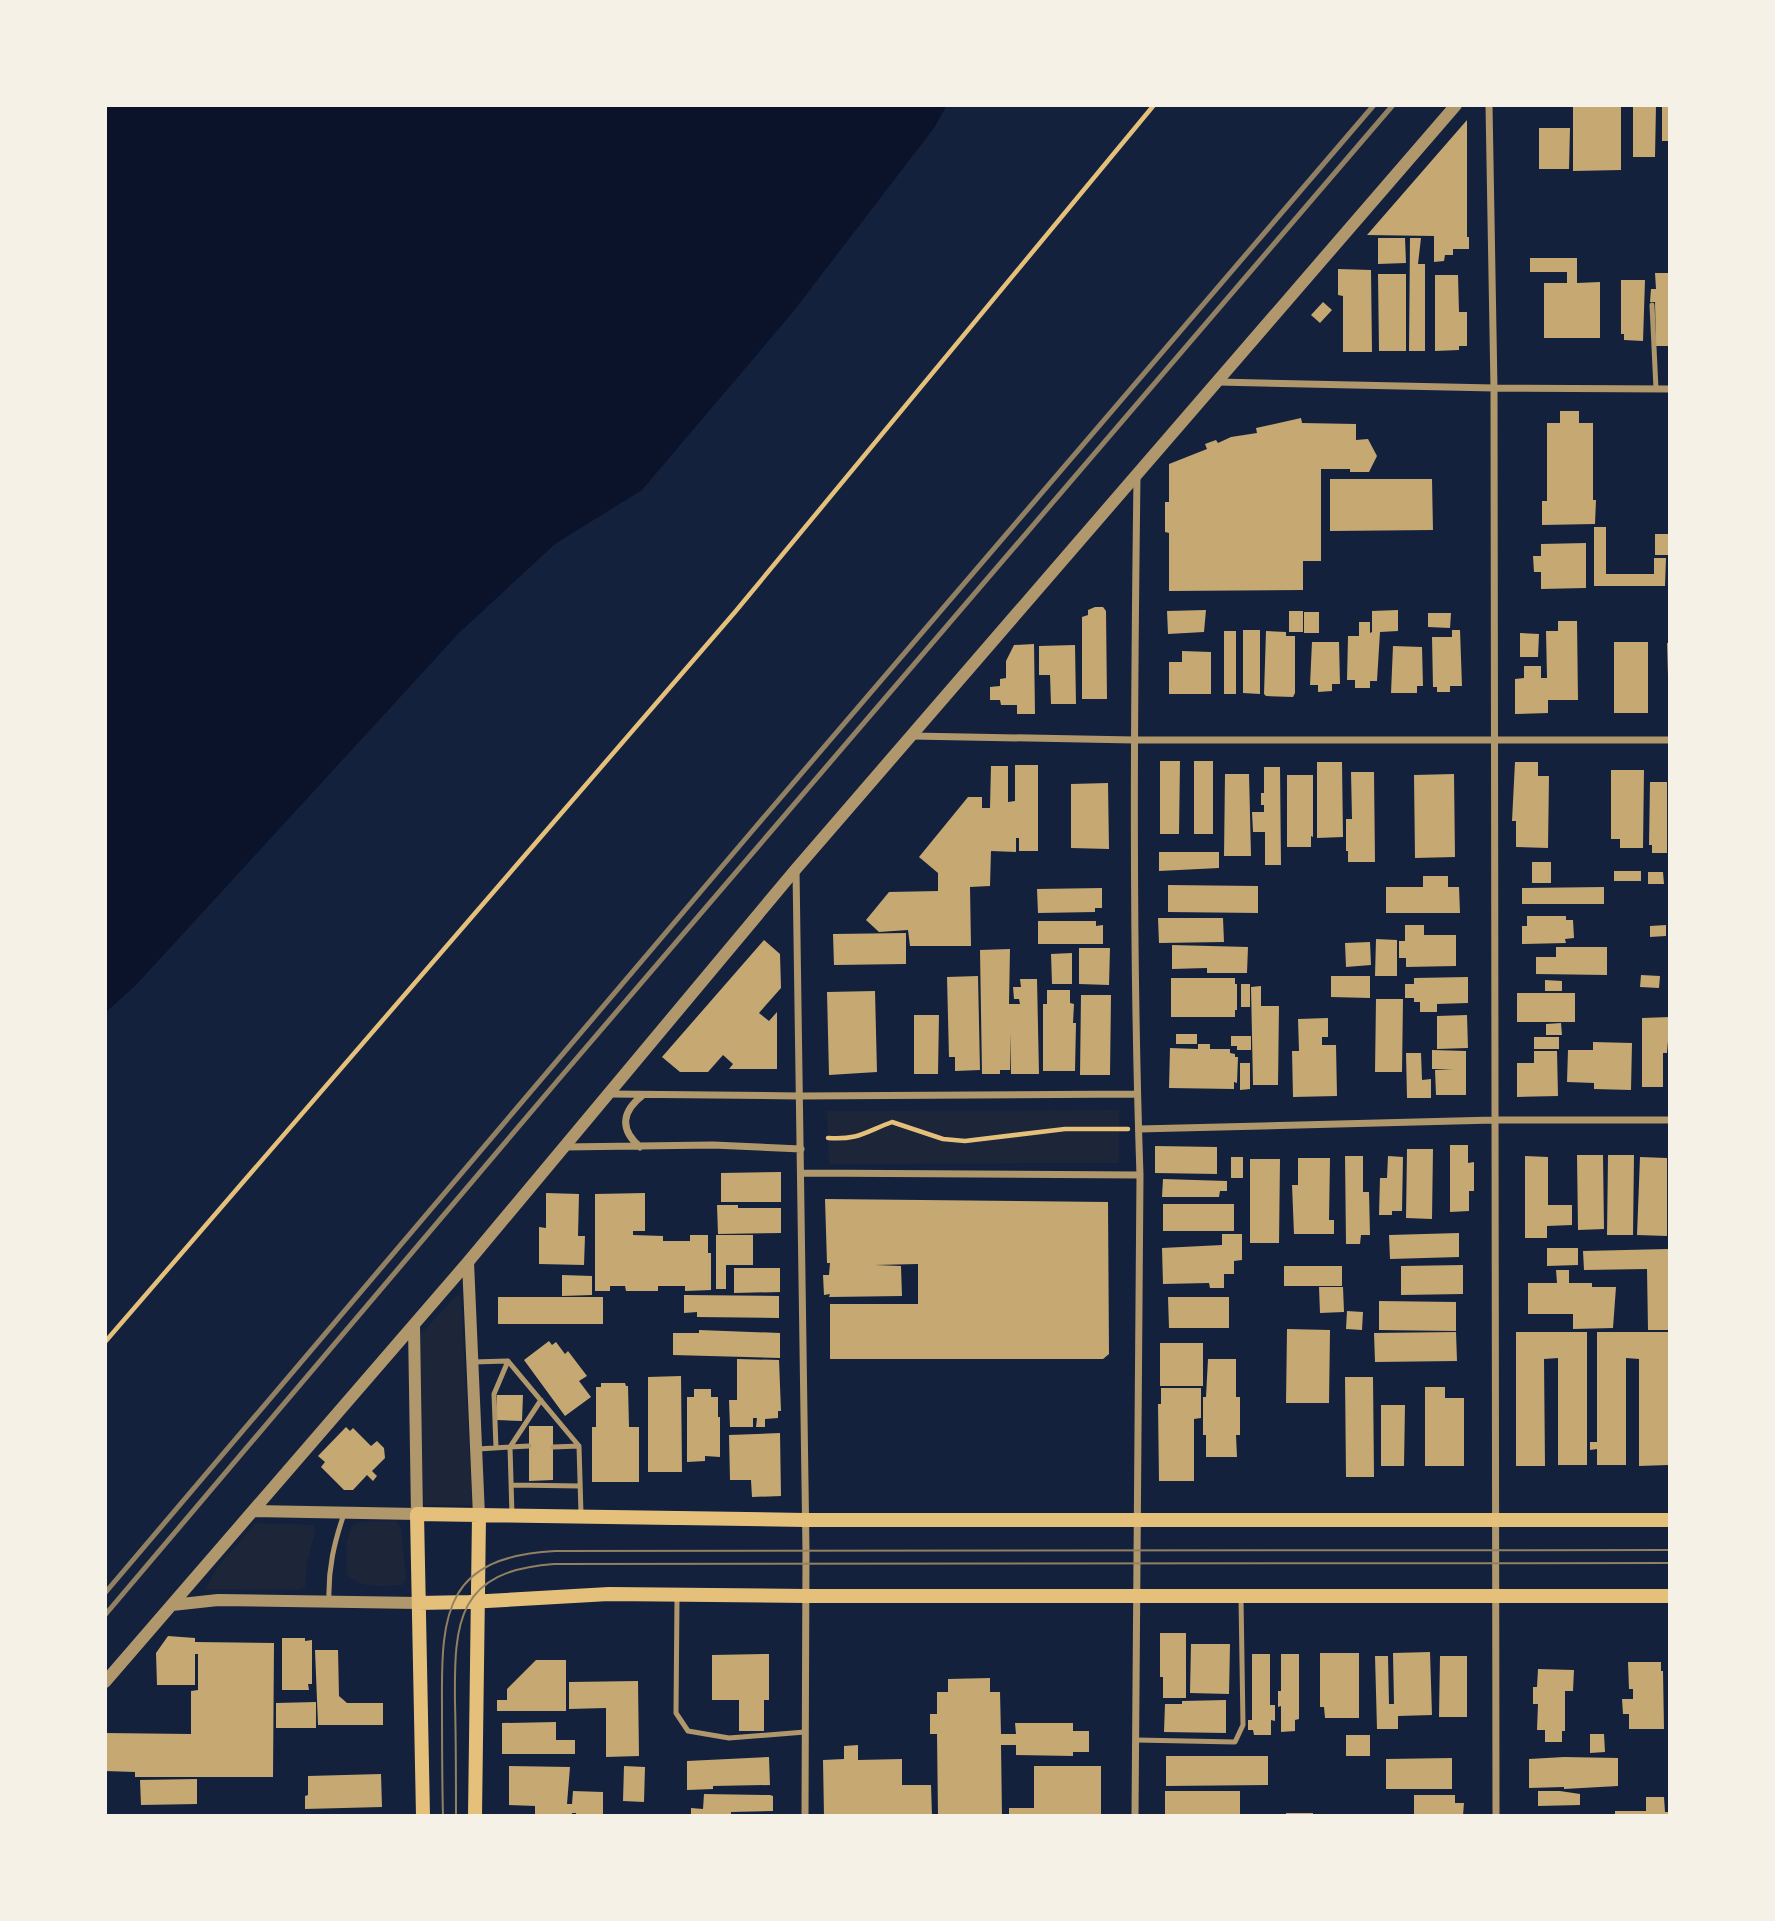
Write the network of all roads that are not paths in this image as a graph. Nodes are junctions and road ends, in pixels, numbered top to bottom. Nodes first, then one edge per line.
1 (1456, 105) edge
2 (1489, 105) edge
3 (1651, 305) dead end
4 (1217, 382) junction
5 (1494, 388) junction
6 (1656, 388) junction
7 (1670, 389) edge
8 (1137, 476) junction
9 (911, 736) junction
10 (1134, 740) junction
11 (1494, 740) junction
12 (1670, 740) edge
13 (796, 869) junction
14 (608, 1094) junction
15 (643, 1094) junction
16 (1137, 1094) junction
17 (800, 1096) junction
18 (1494, 1120) junction
19 (1670, 1120) edge
20 (1139, 1129) junction
21 (564, 1147) junction
22 (640, 1147) junction
23 (801, 1149) junction
24 (802, 1173) junction
25 (1140, 1175) junction
26 (468, 1262) junction
27 (414, 1326) junction
28 (509, 1361) junction
29 (472, 1362) junction
30 (541, 1400) junction
31 (529, 1446) dead end
32 (579, 1446) junction
33 (510, 1447) junction
34 (553, 1447) dead end
35 (496, 1448) junction
36 (476, 1449) junction
37 (512, 1485) junction
38 (580, 1486) junction
39 (254, 1511) junction
40 (344, 1514) junction
41 (417, 1514) junction
42 (479, 1516) junction
43 (512, 1517) junction
44 (581, 1517) junction
45 (806, 1520) junction
46 (1136, 1520) junction
47 (1494, 1520) junction
48 (1670, 1520) edge
49 (677, 1595) junction
50 (806, 1596) junction
51 (1136, 1596) junction
52 (1241, 1596) junction
53 (1495, 1596) junction
54 (1670, 1596) edge
55 (329, 1600) junction
56 (476, 1602) junction
57 (419, 1603) junction
58 (172, 1605) junction
59 (105, 1682) edge
60 (805, 1732) junction
61 (1136, 1740) junction
62 (423, 1816) edge
63 (475, 1816) edge
64 (804, 1816) edge
65 (1135, 1816) edge
66 (1496, 1816) edge

1 - 4 street
2 - 5 street
3 - 6 lane
4 - 5 street
4 - 8 street
5 - 6 street
5 - 11 street
6 - 7 street
8 - 9 street
8 - 10 street
9 - 10 street
9 - 13 street
10 - 11 street
10 - 16 street
11 - 12 street
11 - 18 street
13 - 14 street
13 - 17 street
14 - 15 street
14 - 21 street
15 - 17 street
15 - 22 street
16 - 17 street
16 - 20 street
17 - 23 street
18 - 19 street
18 - 20 street
18 - 47 street
20 - 25 street
21 - 22 street
21 - 26 street
22 - 23 street
23 - 24 street
24 - 25 street
24 - 45 street
25 - 46 street
26 - 27 street
26 - 29 street
27 - 39 street
27 - 41 street
28 - 29 lane
28 - 30 lane
28 - 35 lane
29 - 36 street
30 - 32 lane
30 - 33 lane
31 - 33 lane
32 - 34 lane
32 - 38 lane
33 - 35 lane
33 - 37 lane
35 - 36 lane
36 - 42 street
37 - 38 lane
37 - 43 lane
38 - 44 lane
39 - 40 street
39 - 58 street
40 - 41 street
40 - 55 lane
41 - 42 main road
41 - 57 main road
42 - 43 main road
42 - 56 main road
43 - 44 main road
44 - 45 main road
45 - 46 main road
45 - 50 street
46 - 47 main road
46 - 51 street
47 - 48 main road
47 - 53 street
49 - 50 main road
49 - 56 main road
49 - 60 lane
50 - 51 main road
50 - 60 street
51 - 52 main road
51 - 61 street
52 - 53 main road
52 - 61 lane
53 - 54 main road
53 - 66 street
55 - 57 street
55 - 58 street
56 - 57 main road
56 - 63 main road
57 - 62 main road
58 - 59 street
60 - 64 street
61 - 65 street

